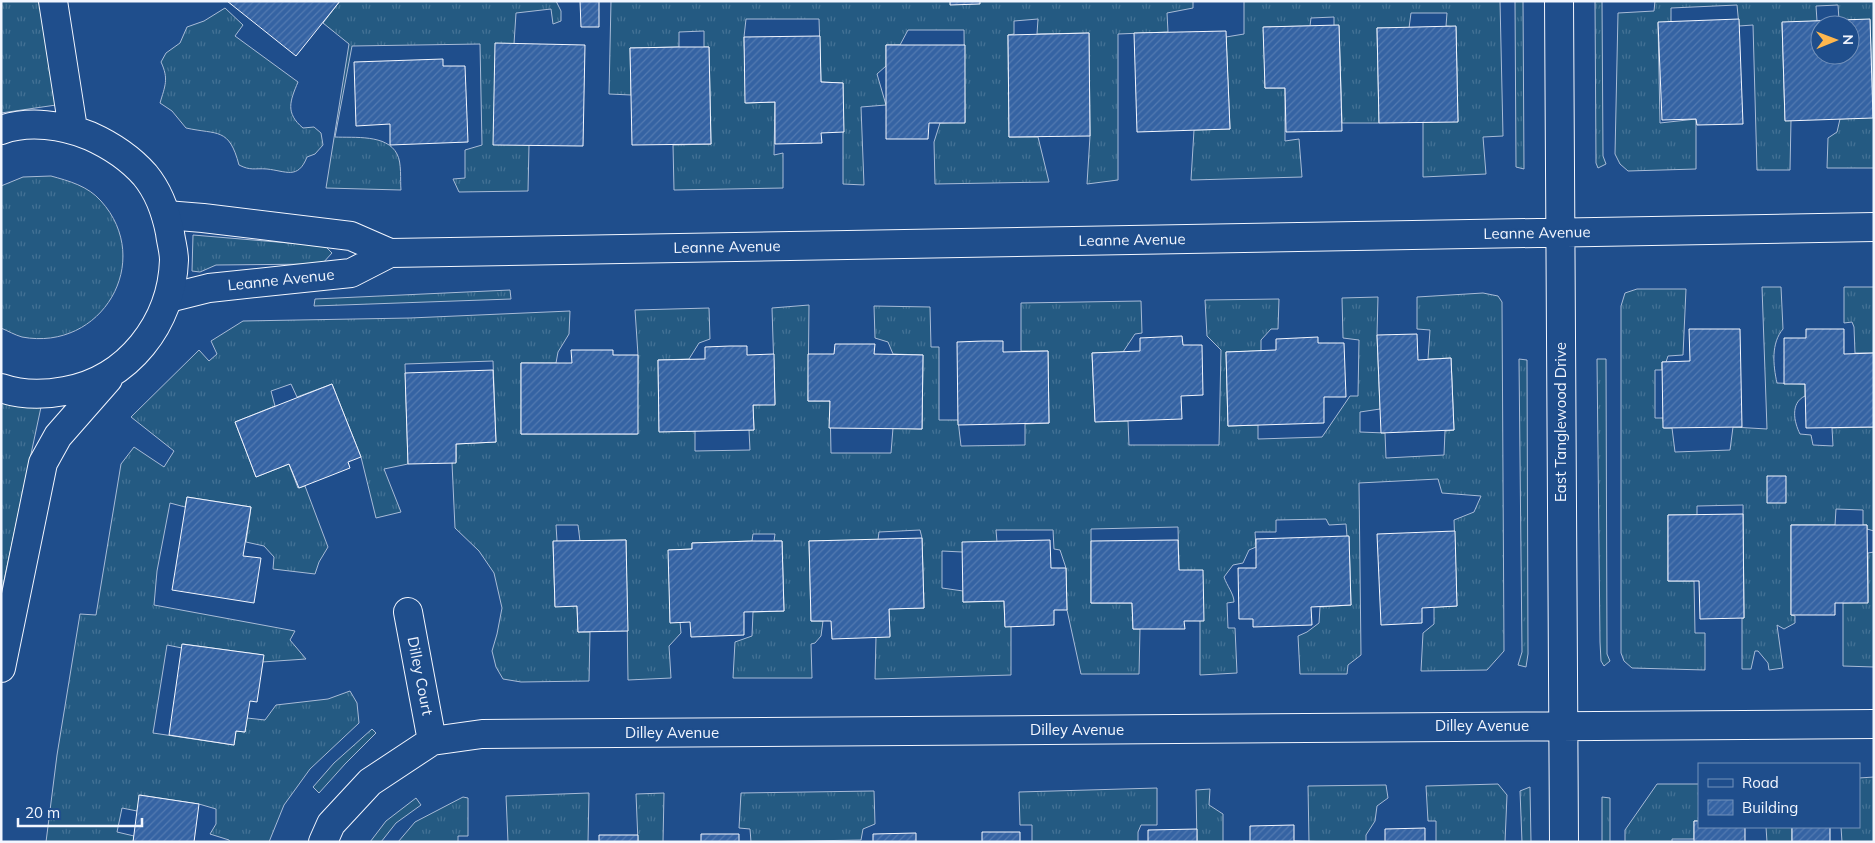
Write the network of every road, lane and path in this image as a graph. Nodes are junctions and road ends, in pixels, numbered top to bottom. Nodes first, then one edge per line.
1 (53, 1) edge
2 (1559, 1) edge
3 (73, 129) junction
4 (1, 130) edge
5 (166, 215) junction
6 (1874, 227) edge
7 (1560, 232) junction
8 (390, 253) junction
9 (169, 298) junction
10 (114, 372) junction
11 (1, 388) edge
12 (408, 612) dead end
13 (1, 668) edge
14 (1874, 724) edge
15 (1563, 726) junction
16 (432, 741) junction
17 (323, 842) edge
18 (1564, 842) edge

1 - 3 street
2 - 7 street, East Tanglewood Drive
3 - 4 street
3 - 5 street
5 - 8 street, Leanne Avenue
5 - 9 street
6 - 7 street, Leanne Avenue
7 - 8 street, Leanne Avenue
7 - 15 street, East Tanglewood Drive
8 - 9 street, Leanne Avenue
9 - 10 street
10 - 11 street
10 - 13 street
12 - 16 street, Dilley Court
14 - 15 street, Dilley Avenue
15 - 16 street, Dilley Avenue
15 - 18 street, East Tanglewood Drive
16 - 17 street, Dilley Avenue

